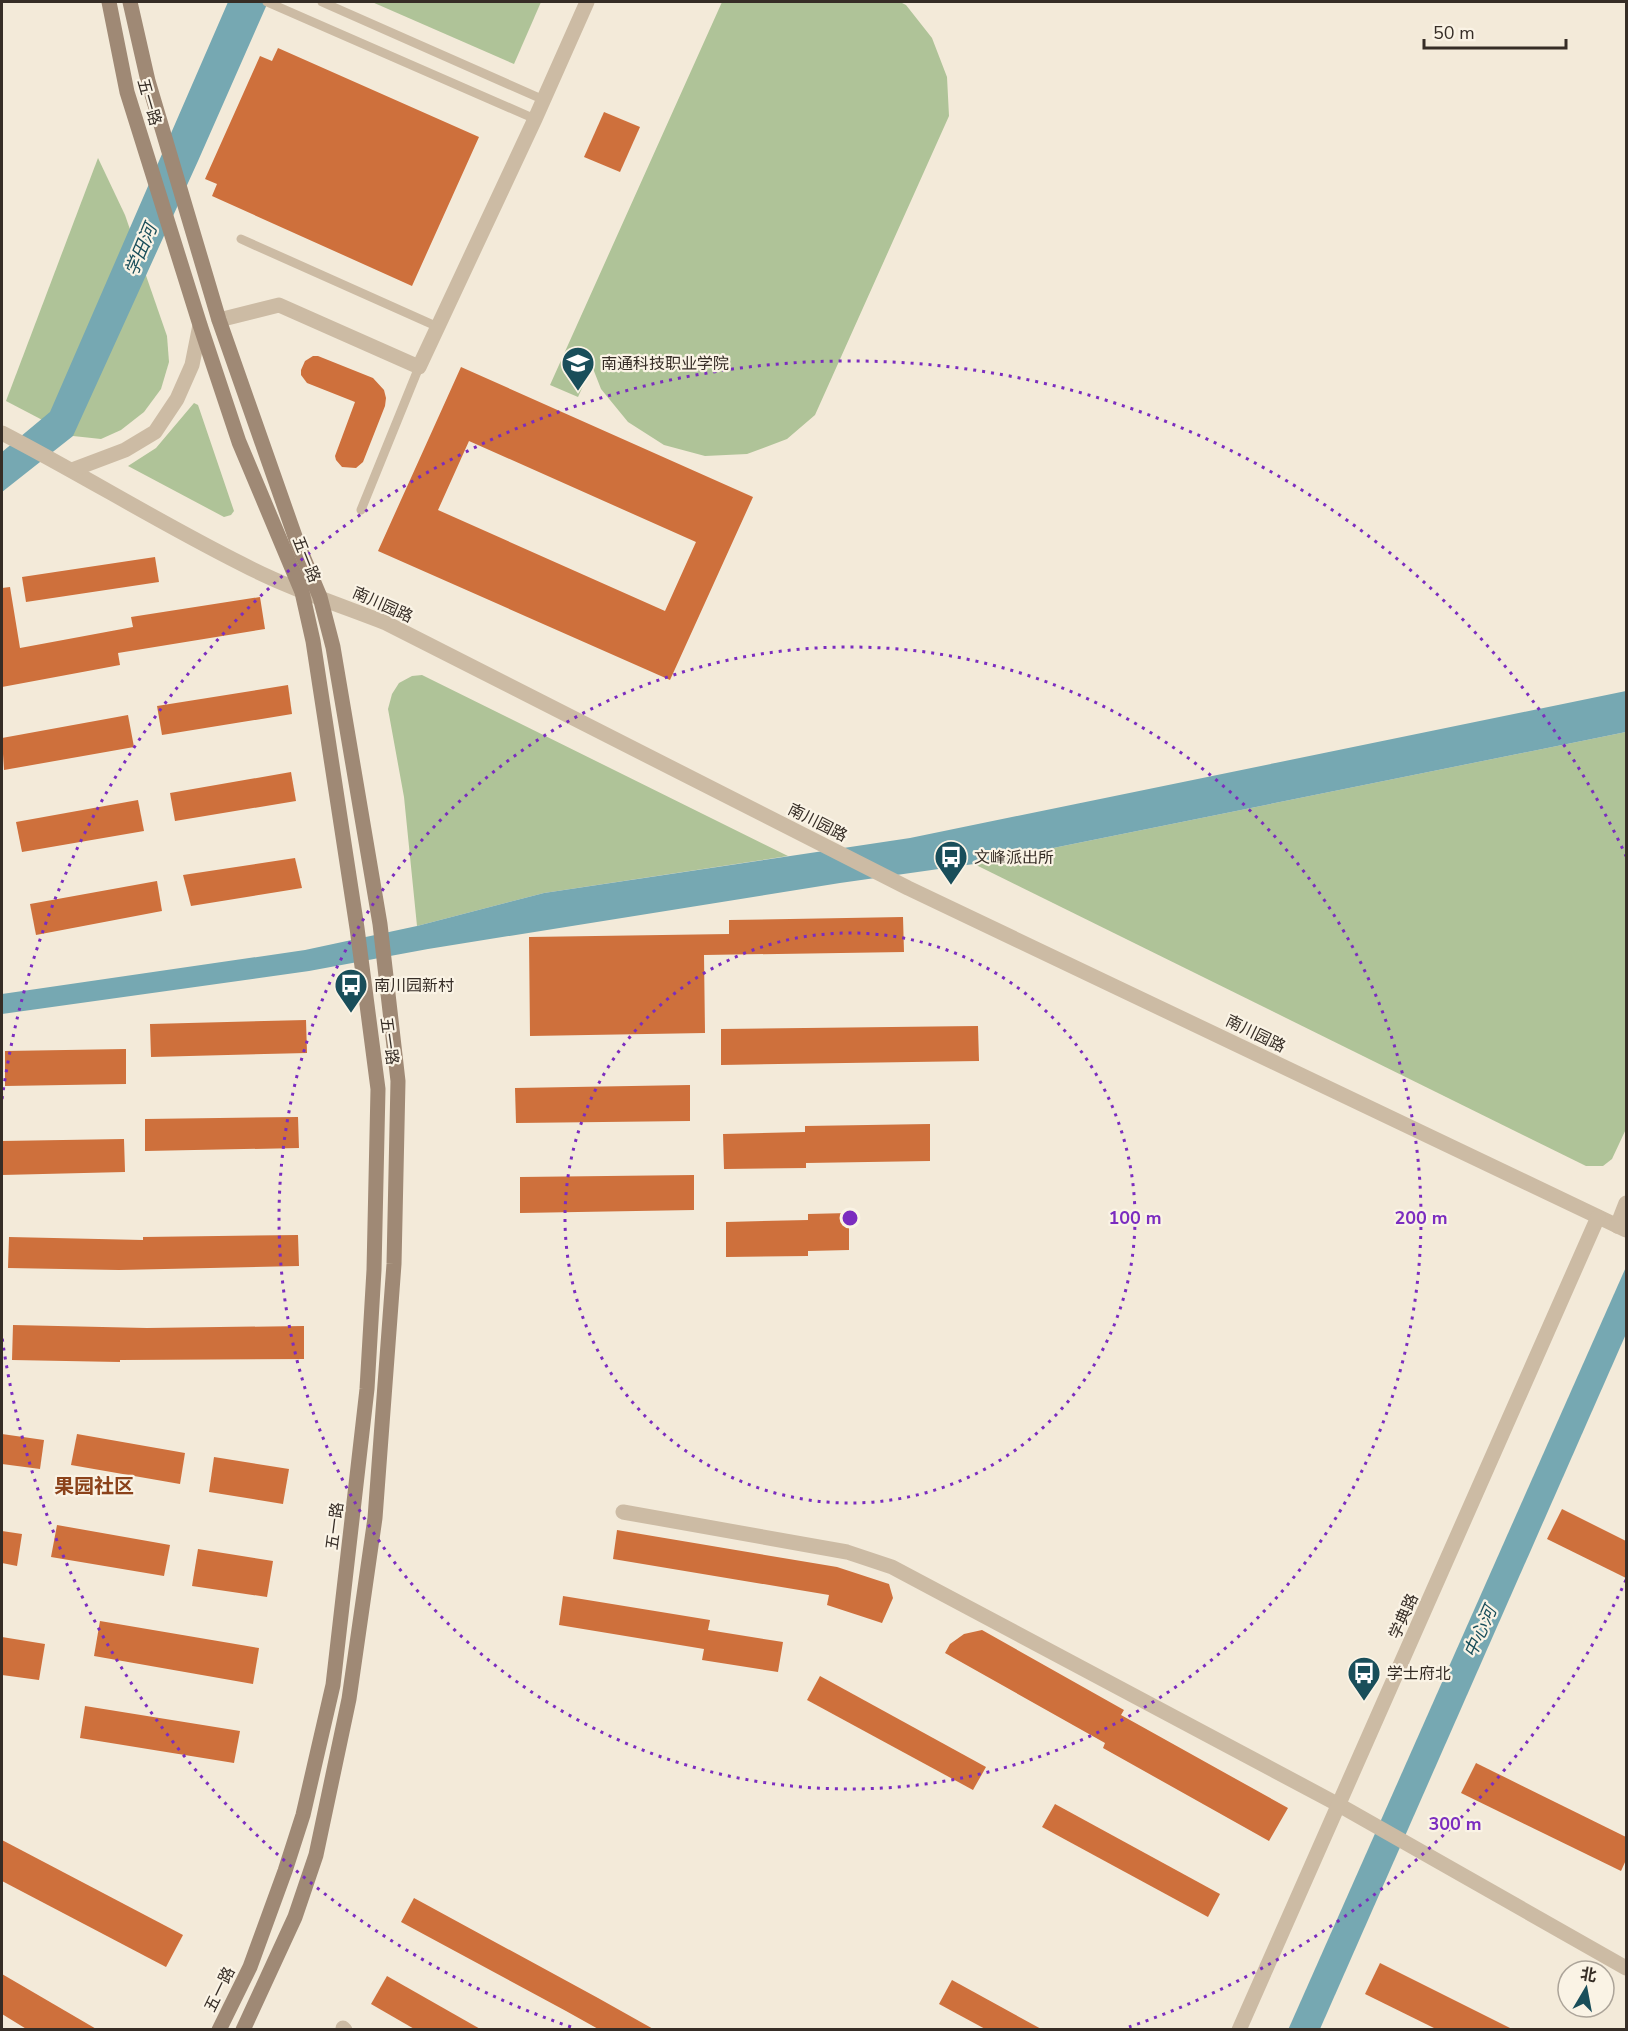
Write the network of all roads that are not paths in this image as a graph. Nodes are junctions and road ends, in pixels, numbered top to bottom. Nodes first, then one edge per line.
1 (109, 2) edge
2 (130, 2) edge
3 (267, 2) edge
4 (322, 2) edge
5 (587, 2) edge
6 (544, 100) junction
7 (535, 119) junction
8 (241, 239) dead end
9 (219, 320) junction
10 (200, 325) junction
11 (438, 327) junction
12 (419, 367) junction
13 (2, 433) edge
14 (72, 470) junction
15 (361, 510) dead end
16 (302, 592) junction
17 (320, 597) junction
18 (1626, 1203) edge
19 (1598, 1217) junction
20 (1623, 1228) edge
21 (623, 1512) dead end
22 (1338, 1805) junction
23 (1626, 1968) edge
24 (219, 2030) edge
25 (243, 2030) edge
26 (1239, 2030) edge

1 - 10 main road, 五一路
2 - 9 main road, 五一路
3 - 7 lane
4 - 6 lane
5 - 6 street
6 - 7 street
7 - 11 street
8 - 11 lane
9 - 12 street
9 - 17 main road, 五一路
10 - 14 street
10 - 16 main road, 五一路
11 - 12 street
12 - 15 lane
13 - 14 street, 南川园路
14 - 16 street, 南川园路
16 - 17 street, 南川园路
16 - 24 main road, 五一路
17 - 19 street, 南川园路
17 - 25 main road, 五一路
18 - 20 street
19 - 20 street, 南川园路
19 - 22 street, 学典路
21 - 22 street
22 - 23 street
22 - 26 street, 学典路

